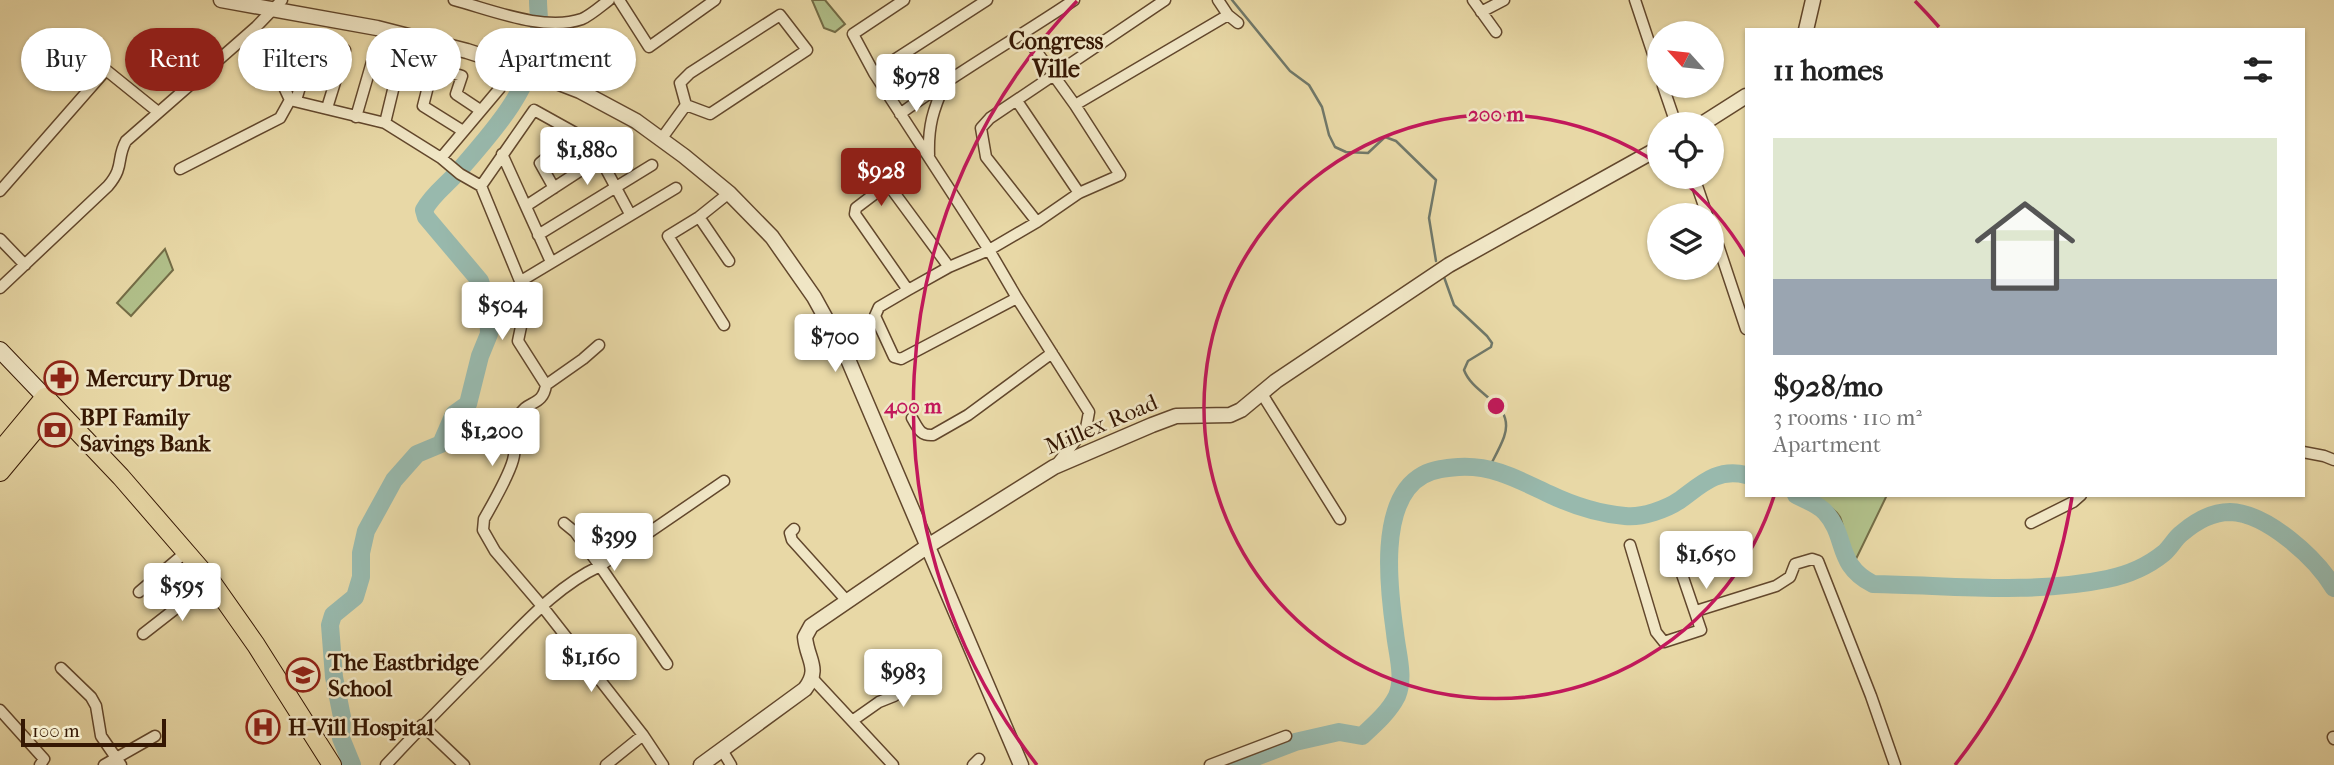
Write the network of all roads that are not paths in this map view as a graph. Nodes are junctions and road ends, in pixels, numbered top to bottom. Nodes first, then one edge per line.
1 (221, 0) edge
2 (454, 0) edge
3 (608, 0) edge
4 (619, 0) edge
5 (715, 0) edge
6 (904, 0) edge
7 (987, 0) edge
8 (1074, 0) edge
9 (1166, 0) edge
10 (1218, 0) edge
11 (1473, 0) edge
12 (1504, 0) edge
13 (1635, 0) edge
14 (1813, 0) edge
15 (277, 5) edge
16 (1481, 12) junction
17 (1228, 15) junction
18 (1238, 23) dead end
19 (256, 27) junction
20 (1806, 28) edge
21 (1496, 32) dead end
22 (1024, 34) junction
23 (1647, 36) edge
24 (874, 74) junction
25 (1054, 75) junction
26 (946, 81) junction
27 (366, 83) edge
28 (296, 91) edge
29 (332, 91) edge
30 (393, 91) edge
31 (497, 91) edge
32 (1745, 97) edge
33 (293, 100) junction
34 (1017, 101) junction
35 (686, 105) junction
36 (1075, 105) junction
37 (327, 108) junction
38 (480, 110) junction
39 (158, 111) junction
40 (1721, 112) edge
41 (900, 114) junction
42 (356, 117) junction
43 (386, 123) junction
44 (463, 131) junction
45 (576, 133) junction
46 (662, 138) junction
47 (621, 144) dead end
48 (502, 154) junction
49 (1647, 155) edge
50 (929, 157) junction
51 (441, 158) junction
52 (600, 158) junction
53 (652, 165) dead end
54 (180, 169) dead end
55 (481, 186) junction
56 (554, 188) junction
57 (615, 188) junction
58 (676, 188) dead end
59 (0, 191) edge
60 (729, 193) junction
61 (1079, 193) junction
62 (526, 206) junction
63 (629, 214) junction
64 (699, 217) junction
65 (1037, 222) junction
66 (538, 236) junction
67 (0, 239) edge
68 (989, 250) junction
69 (729, 261) dead end
70 (551, 262) junction
71 (1724, 263) edge
72 (25, 265) junction
73 (949, 267) junction
74 (521, 281) junction
75 (0, 288) edge
76 (908, 290) junction
77 (1017, 298) junction
78 (724, 325) dead end
79 (1745, 326) edge
80 (600, 345) dead end
81 (0, 350) edge
82 (1052, 353) junction
83 (546, 385) junction
84 (1262, 394) junction
85 (49, 402) junction
86 (912, 418) dead end
87 (2334, 448) edge
88 (0, 451) edge
89 (2305, 452) edge
90 (2329, 458) edge
91 (1054, 467) junction
92 (0, 472) edge
93 (724, 481) dead end
94 (2079, 497) edge
95 (1340, 519) dead end
96 (564, 523) dead end
97 (2031, 523) dead end
98 (794, 528) dead end
99 (1630, 545) dead end
100 (928, 546) junction
101 (1674, 551) dead end
102 (186, 552) junction
103 (600, 566) junction
104 (211, 581) junction
105 (139, 592) dead end
106 (847, 601) junction
107 (542, 606) junction
108 (1696, 611) junction
109 (143, 634) dead end
110 (667, 664) dead end
111 (931, 666) dead end
112 (61, 668) dead end
113 (813, 679) junction
114 (0, 710) edge
115 (852, 721) junction
116 (422, 726) junction
117 (643, 734) junction
118 (155, 736) dead end
119 (1286, 736) dead end
120 (722, 750) junction
121 (119, 761) edge
122 (42, 762) edge
123 (104, 765) edge
124 (332, 765) edge
125 (386, 765) edge
126 (464, 765) edge
127 (606, 765) edge
128 (663, 765) edge
129 (701, 765) edge
130 (731, 765) edge
131 (893, 765) edge
132 (1021, 765) edge
133 (1210, 765) edge
134 (1895, 765) edge

1 - 15 street
2 - 3 street
4 - 5 street
6 - 24 street
7 - 24 street
8 - 22 street
9 - 25 street
10 - 17 street
11 - 16 street
12 - 16 street
13 - 23 street
14 - 20 street
15 - 19 street
15 - 46 street
16 - 21 street
17 - 18 street
17 - 36 street
19 - 33 street
19 - 39 street
22 - 25 street
22 - 26 street
24 - 41 street
25 - 34 street
25 - 36 street
26 - 41 street
26 - 50 street
27 - 42 street
28 - 33 street
29 - 37 street
30 - 43 street
31 - 38 street
32 - 40 street
33 - 37 street
33 - 54 street
34 - 61 street
34 - 65 street
35 - 35 street
35 - 46 street
36 - 61 street
37 - 42 street
38 - 44 street
38 - 44 street
39 - 59 street
39 - 72 street
41 - 50 street
42 - 43 street
43 - 51 street
44 - 51 street
45 - 48 street
45 - 52 street
45 - 56 street
46 - 60 street
47 - 52 street
48 - 55 street
48 - 62 street
49 - 84 street, Millex Road
50 - 68 street
51 - 55 street
52 - 56 street
52 - 57 street
53 - 57 street
55 - 74 street
56 - 62 street
57 - 63 street
57 - 66 street
58 - 63 street
60 - 64 street
60 - 100 street
61 - 65 street
62 - 66 street
63 - 70 street
64 - 69 street
64 - 78 street
65 - 68 street
66 - 70 street
67 - 72 street
68 - 73 street
68 - 77 street
70 - 74 street
71 - 79 street
72 - 75 street
73 - 76 street
73 - 76 street
74 - 83 street
76 - 77 street
77 - 82 street
80 - 83 street
81 - 85 main road
82 - 86 street
82 - 91 street
83 - 107 street
84 - 91 street, Millex Road
84 - 95 street
85 - 88 main road
85 - 92 main road
85 - 102 main road
87 - 90 street
89 - 90 street
91 - 100 street, Millex Road
93 - 103 street
94 - 97 street
96 - 103 street
98 - 106 street
99 - 108 street
100 - 106 street, Millex Road
100 - 132 street
101 - 108 street
102 - 104 main road
102 - 105 street
103 - 107 street
103 - 110 street
104 - 109 street
104 - 124 main road
106 - 113 street, Millex Road
107 - 116 street
107 - 117 street
108 - 134 street
111 - 115 street
112 - 121 street
113 - 115 street
113 - 120 street
114 - 122 street
115 - 131 street
116 - 125 street
116 - 126 street
117 - 127 street
117 - 128 street
118 - 121 street
119 - 133 street
120 - 129 street
120 - 130 street
121 - 123 street

